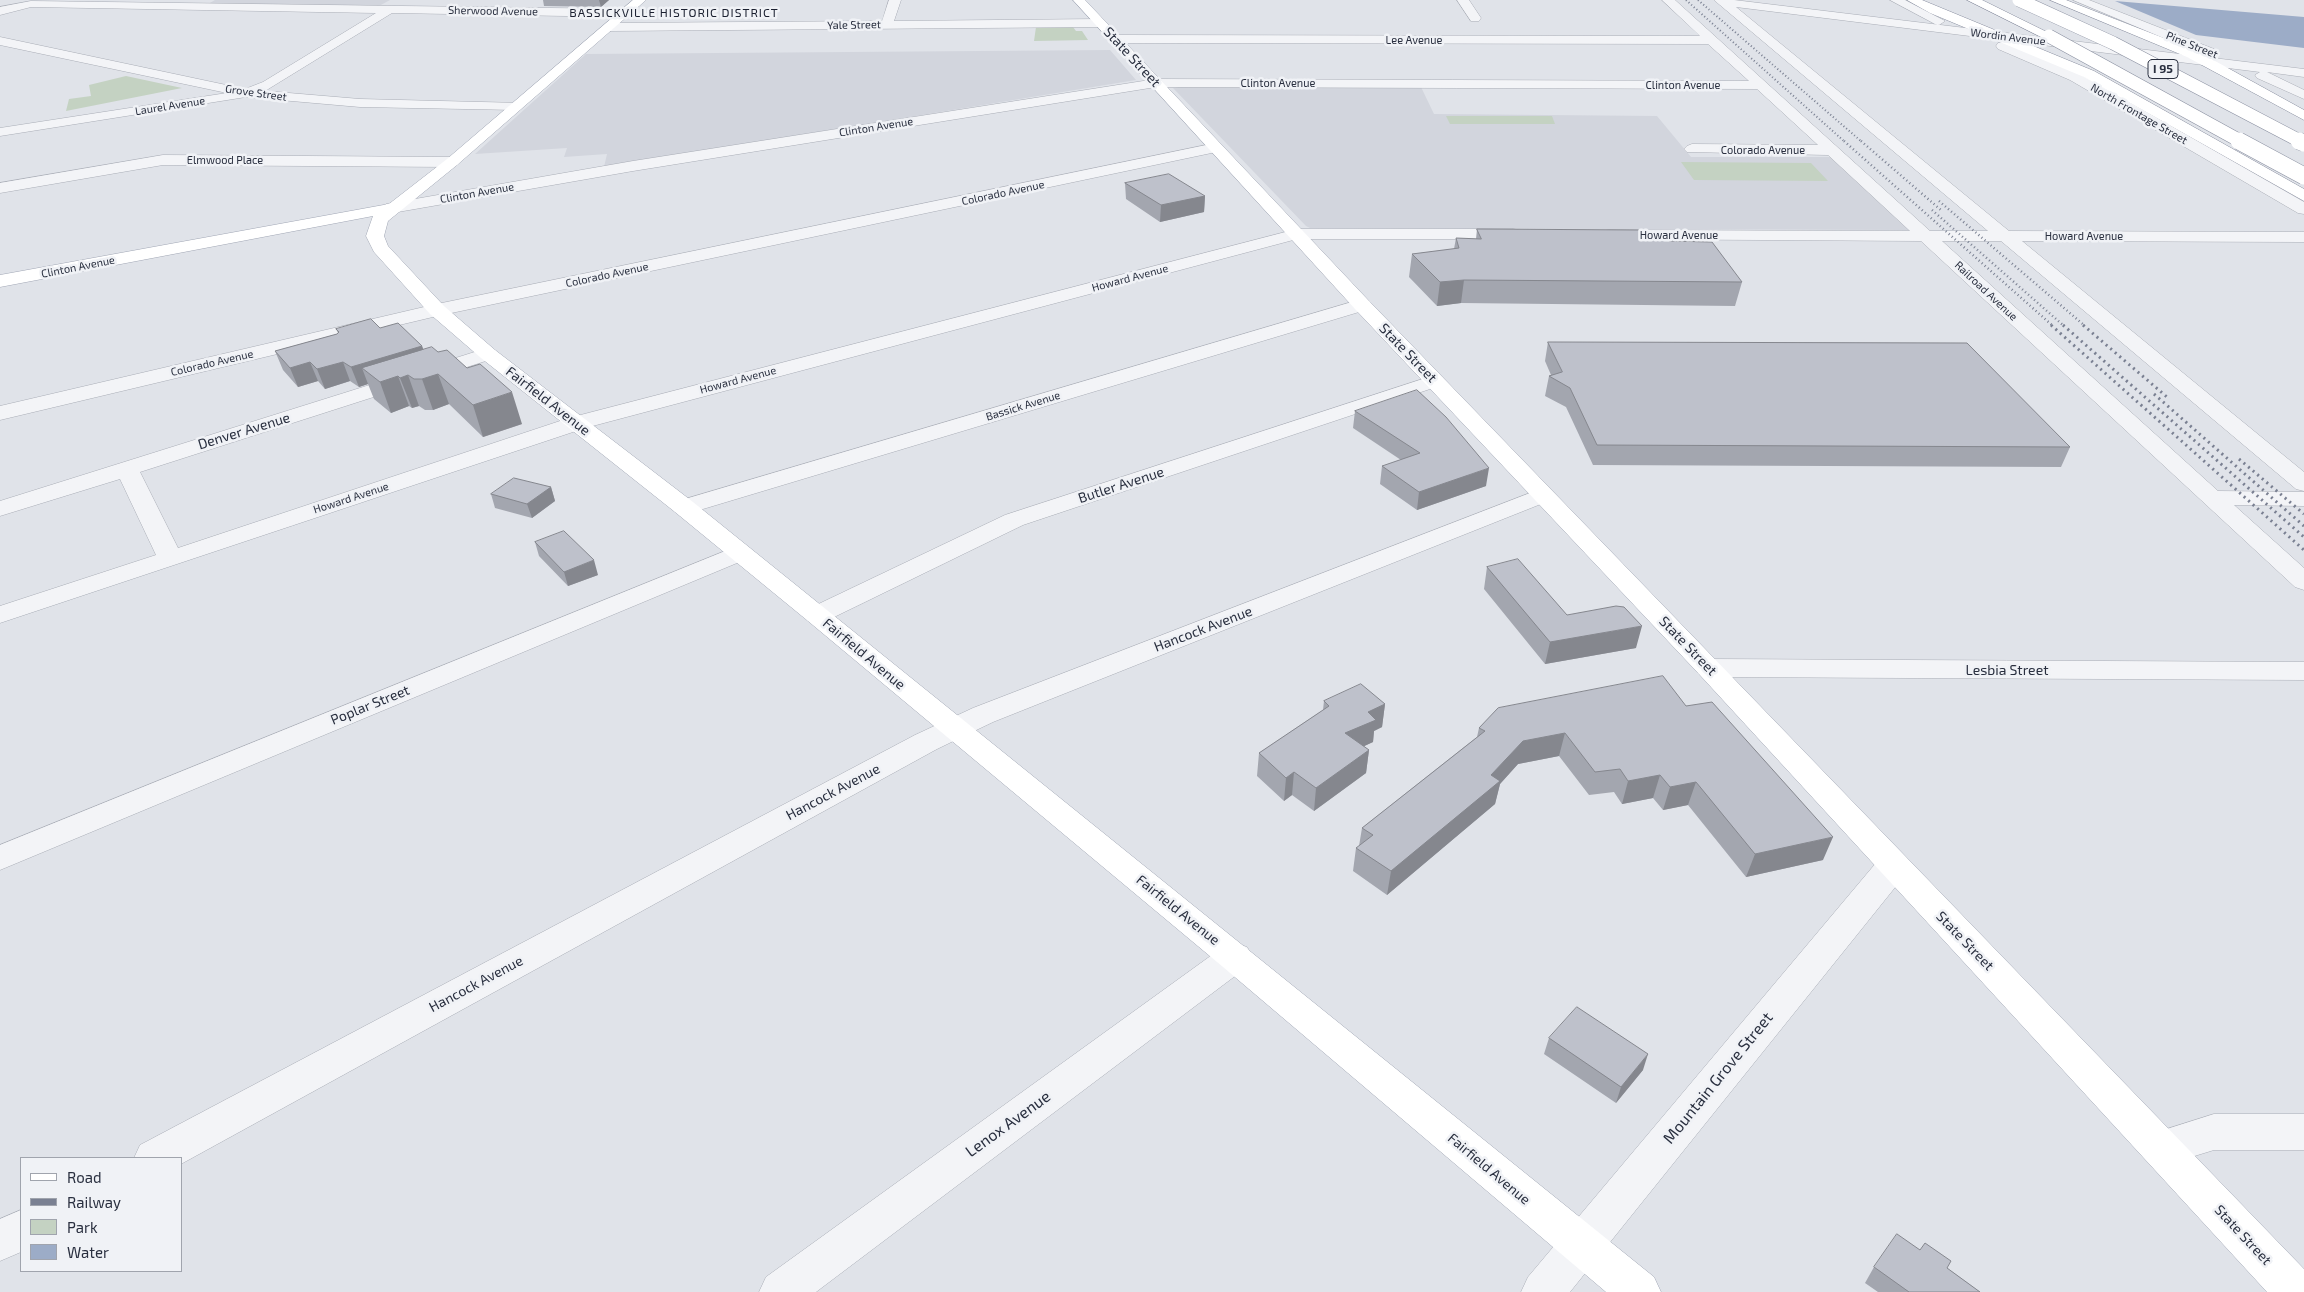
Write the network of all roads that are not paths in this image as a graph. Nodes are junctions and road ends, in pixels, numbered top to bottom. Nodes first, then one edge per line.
1 (43, 0) edge
2 (404, 0) edge
3 (895, 0) edge
4 (1079, 0) edge
5 (1463, 0) edge
6 (1668, 0) edge
7 (1896, 0) edge
8 (1913, 0) edge
9 (1973, 0) edge
10 (2019, 0) edge
11 (2056, 0) edge
12 (2079, 0) edge
13 (1718, 1) edge
14 (31, 4) junction
15 (633, 7) edge
16 (388, 10) junction
17 (0, 11) edge
18 (0, 18) edge
19 (1476, 18) dead end
20 (1100, 23) junction
21 (887, 24) junction
22 (609, 27) junction
23 (1968, 32) junction
24 (1994, 35) junction
25 (1115, 39) junction
26 (1712, 40) junction
27 (0, 41) edge
28 (2206, 61) junction
29 (2239, 64) junction
30 (2304, 73) edge
31 (1156, 83) junction
32 (1762, 85) junction
33 (246, 93) junction
34 (2304, 95) edge
35 (517, 106) junction
36 (2304, 116) edge
37 (0, 132) edge
38 (2304, 143) edge
39 (1216, 148) junction
40 (1692, 149) dead end
41 (1833, 150) junction
42 (452, 162) junction
43 (2304, 176) edge
44 (0, 188) edge
45 (2304, 196) edge
46 (392, 208) junction
47 (2304, 209) edge
48 (1297, 234) junction
49 (1530, 234) edge
50 (1588, 234) edge
51 (1926, 235) junction
52 (2006, 236) junction
53 (2304, 236) edge
54 (0, 282) edge
55 (1362, 305) junction
56 (437, 310) junction
57 (488, 354) junction
58 (1435, 381) junction
59 (0, 413) edge
60 (577, 423) junction
61 (126, 468) junction
62 (2304, 484) edge
63 (1543, 495) junction
64 (2212, 498) junction
65 (2304, 499) edge
66 (684, 507) junction
67 (0, 508) edge
68 (740, 553) junction
69 (170, 557) junction
70 (2304, 582) edge
71 (0, 615) edge
72 (817, 616) junction
73 (1709, 668) junction
74 (2304, 671) edge
75 (954, 729) junction
76 (0, 858) edge
77 (1893, 866) junction
78 (1235, 957) junction
79 (2304, 1132) edge
80 (2162, 1148) junction
81 (156, 1157) edge
82 (20, 1231) edge
83 (0, 1241) edge
84 (1581, 1245) junction
85 (781, 1292) edge
86 (1544, 1292) edge
87 (1639, 1292) edge
88 (2296, 1292) edge

1 - 14 street
2 - 16 street, Laurel Avenue
3 - 21 street
4 - 20 main road, State Street
5 - 19 street
6 - 26 street, Railroad Avenue
7 - 23 street
8 - 24 main road
9 - 43 main road, I 95, bridge
10 - 38 main road, I 95, bridge
11 - 28 main road
12 - 29 street, Pine Street
13 - 23 street, Wordin Avenue
13 - 52 street
14 - 16 street, Sherwood Avenue
14 - 17 street
14 - 18 street
15 - 16 street, Sherwood Avenue
15 - 22 main road, Fairfield Avenue
16 - 33 street, Laurel Avenue
20 - 21 street, Yale Street
20 - 25 main road, State Street
21 - 22 street, Yale Street
22 - 35 main road, Fairfield Avenue
23 - 24 street, Wordin Avenue
23 - 47 street, North Frontage Street
24 - 28 street, Wordin Avenue
24 - 45 main road
25 - 26 street, Lee Avenue
25 - 31 main road, State Street
26 - 32 street, Railroad Avenue
27 - 33 street, Grove Street
28 - 29 street, Wordin Avenue
28 - 36 main road
29 - 30 street, Wordin Avenue
29 - 34 street, Pine Street
31 - 32 street, Clinton Avenue
31 - 39 main road, State Street
31 - 46 street, Clinton Avenue
32 - 41 street, Railroad Avenue
33 - 35 street, Grove Street
33 - 37 street, Laurel Avenue
35 - 42 main road, Fairfield Avenue
39 - 48 main road, State Street
39 - 56 street, Colorado Avenue
40 - 41 street, Colorado Avenue
41 - 51 street, Railroad Avenue
42 - 44 street, Elmwood Place
42 - 46 main road, Fairfield Avenue
46 - 54 main road, Clinton Avenue
46 - 56 main road, Fairfield Avenue
48 - 49 street, Howard Avenue
48 - 55 main road, State Street
48 - 60 street, Howard Avenue
50 - 51 street, Howard Avenue
51 - 52 street, Howard Avenue
51 - 64 street, Railroad Avenue
52 - 53 street, Howard Avenue
52 - 62 street
55 - 58 main road, State Street
55 - 66 street, Bassick Avenue
56 - 57 main road, Fairfield Avenue
56 - 59 street, Colorado Avenue
57 - 60 main road, Fairfield Avenue
57 - 61 street, Denver Avenue
58 - 63 main road, State Street
58 - 72 street, Butler Avenue
60 - 66 main road, Fairfield Avenue
60 - 69 street, Howard Avenue
61 - 67 street, Denver Avenue
61 - 69 street
63 - 73 main road, State Street
63 - 75 street, Hancock Avenue
64 - 65 street
64 - 70 street, Railroad Avenue
66 - 68 main road, Fairfield Avenue
68 - 72 main road, Fairfield Avenue
68 - 76 street, Poplar Street
69 - 71 street, Howard Avenue
72 - 75 main road, Fairfield Avenue
73 - 74 street, Lesbia Street
73 - 77 main road, State Street
75 - 78 main road, Fairfield Avenue
75 - 81 street, Hancock Avenue
77 - 80 main road, State Street
77 - 84 street, Mountain Grove Street
78 - 84 main road, Fairfield Avenue
78 - 85 street, Lenox Avenue
79 - 80 street
80 - 88 main road, State Street
82 - 83 street
84 - 86 street, Mountain Grove Street
84 - 87 main road, Fairfield Avenue

